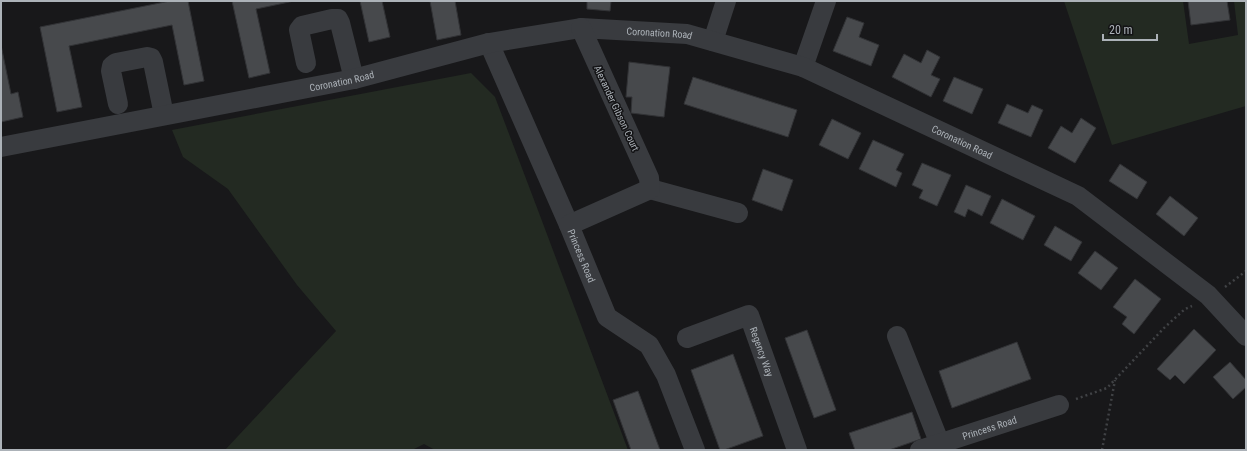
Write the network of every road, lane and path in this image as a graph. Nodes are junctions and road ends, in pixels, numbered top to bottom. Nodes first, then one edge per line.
1 (726, 1) edge
2 (826, 1) edge
3 (581, 28) junction
4 (713, 40) junction
5 (489, 43) junction
6 (306, 63) dead end
7 (803, 66) junction
8 (354, 79) junction
9 (118, 104) dead end
10 (164, 115) junction
11 (1, 147) edge
12 (650, 189) junction
13 (738, 213) dead end
14 (569, 225) junction
15 (1246, 271) edge
16 (1211, 298) junction
17 (897, 336) dead end
18 (1246, 336) edge
19 (687, 338) dead end
20 (1115, 379) junction
21 (1059, 405) joint
22 (940, 444) junction
23 (695, 450) edge
24 (798, 450) edge
25 (920, 450) edge
26 (1102, 450) edge

1 - 4 street
2 - 7 street
3 - 4 street, Coronation Road
3 - 5 street, Coronation Road
3 - 12 street, Alexander Gibson Court
4 - 7 street, Coronation Road
5 - 8 street, Coronation Road
5 - 14 street, Princess Road
6 - 8 street
7 - 16 street, Coronation Road
8 - 10 street, Coronation Road
9 - 10 street
10 - 11 street, Coronation Road
12 - 13 street
12 - 14 street
14 - 23 street, Princess Road
15 - 16 path
16 - 18 street, Coronation Road
16 - 20 path
17 - 22 street
19 - 24 street, Regency Way
20 - 21 path
20 - 26 path
21 - 22 street, Princess Road
22 - 25 street, Princess Road

